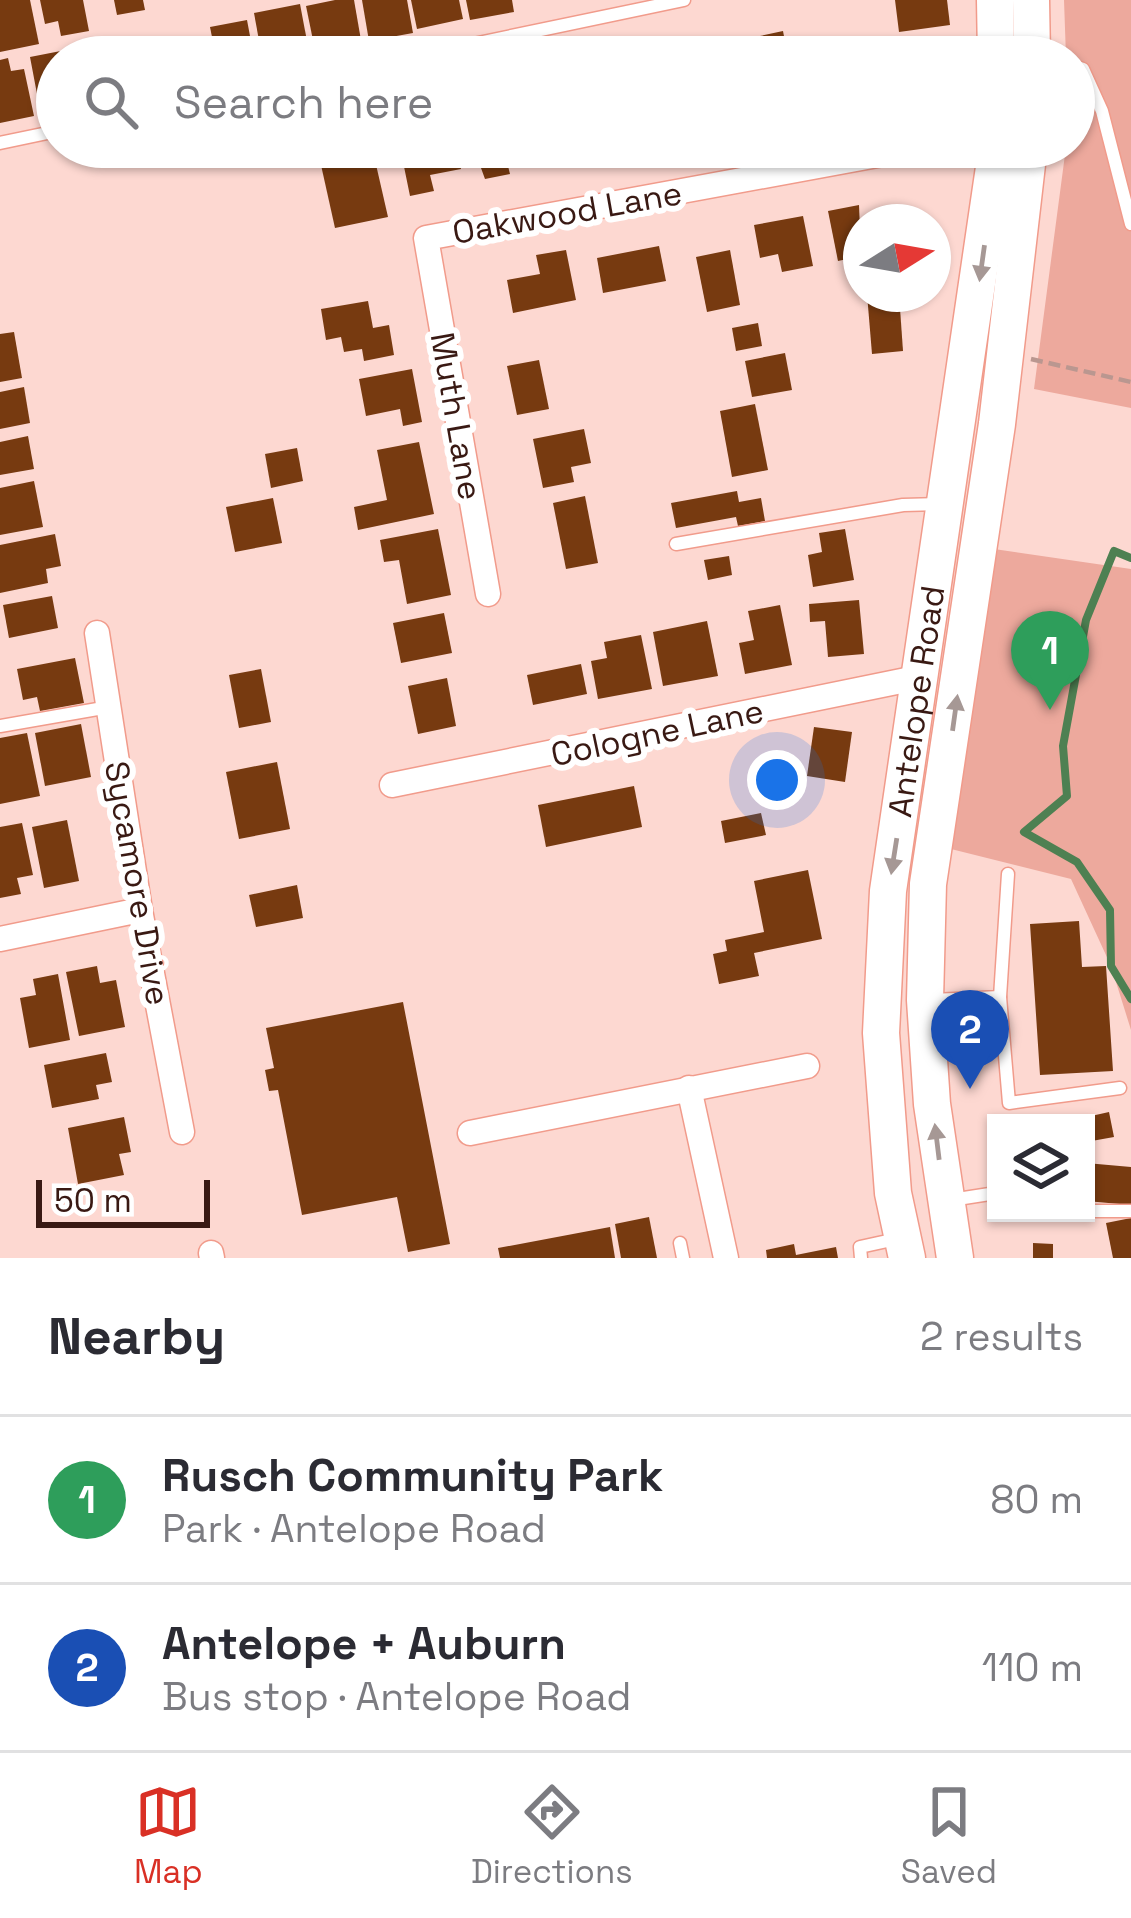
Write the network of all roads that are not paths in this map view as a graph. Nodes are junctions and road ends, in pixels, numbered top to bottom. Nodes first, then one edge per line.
1 (684, 0) edge
2 (995, 0) edge
3 (1031, 0) edge
4 (512, 36) edge
5 (1012, 36) edge
6 (1023, 36) edge
7 (1095, 96) edge
8 (36, 135) edge
9 (0, 143) edge
10 (807, 168) edge
11 (994, 168) edge
12 (1027, 168) edge
13 (1131, 224) edge
14 (426, 238) joint
15 (947, 504) junction
16 (676, 544) dead end
17 (488, 594) dead end
18 (98, 633) dead end
19 (921, 677) junction
20 (109, 707) junction
21 (1, 722) edge
22 (392, 784) dead end
23 (1008, 874) dead end
24 (140, 910) junction
25 (0, 939) edge
26 (1000, 998) junction
27 (925, 1000) junction
28 (807, 1066) dead end
29 (689, 1088) junction
30 (1120, 1088) dead end
31 (182, 1132) dead end
32 (470, 1132) dead end
33 (987, 1194) edge
34 (944, 1201) junction
35 (1131, 1210) edge
36 (1095, 1211) edge
37 (904, 1248) edge
38 (726, 1258) edge
39 (861, 1258) edge
40 (955, 1258) edge

1 - 4 lane
2 - 5 main road
3 - 6 main road
7 - 13 lane
8 - 9 lane
10 - 14 street, Oakwood Lane
11 -> 15 main road, Antelope Road
27 -> 12 main road, Antelope Road
14 - 17 street, Muth Lane
15 - 16 lane
15 - 19 main road, Antelope Road
18 - 20 street, Sycamore Drive
19 - 22 street, Cologne Lane
19 -> 37 main road, Antelope Road
20 - 21 lane
20 - 24 street, Sycamore Drive
23 - 26 lane
24 - 25 street
24 - 31 street, Sycamore Drive
26 - 27 lane
26 - 30 lane
34 -> 27 main road, Antelope Road
28 - 29 street
29 - 32 street
29 - 38 street
33 - 34 lane
34 - 40 main road, Antelope Road
35 - 36 lane
37 - 39 lane

